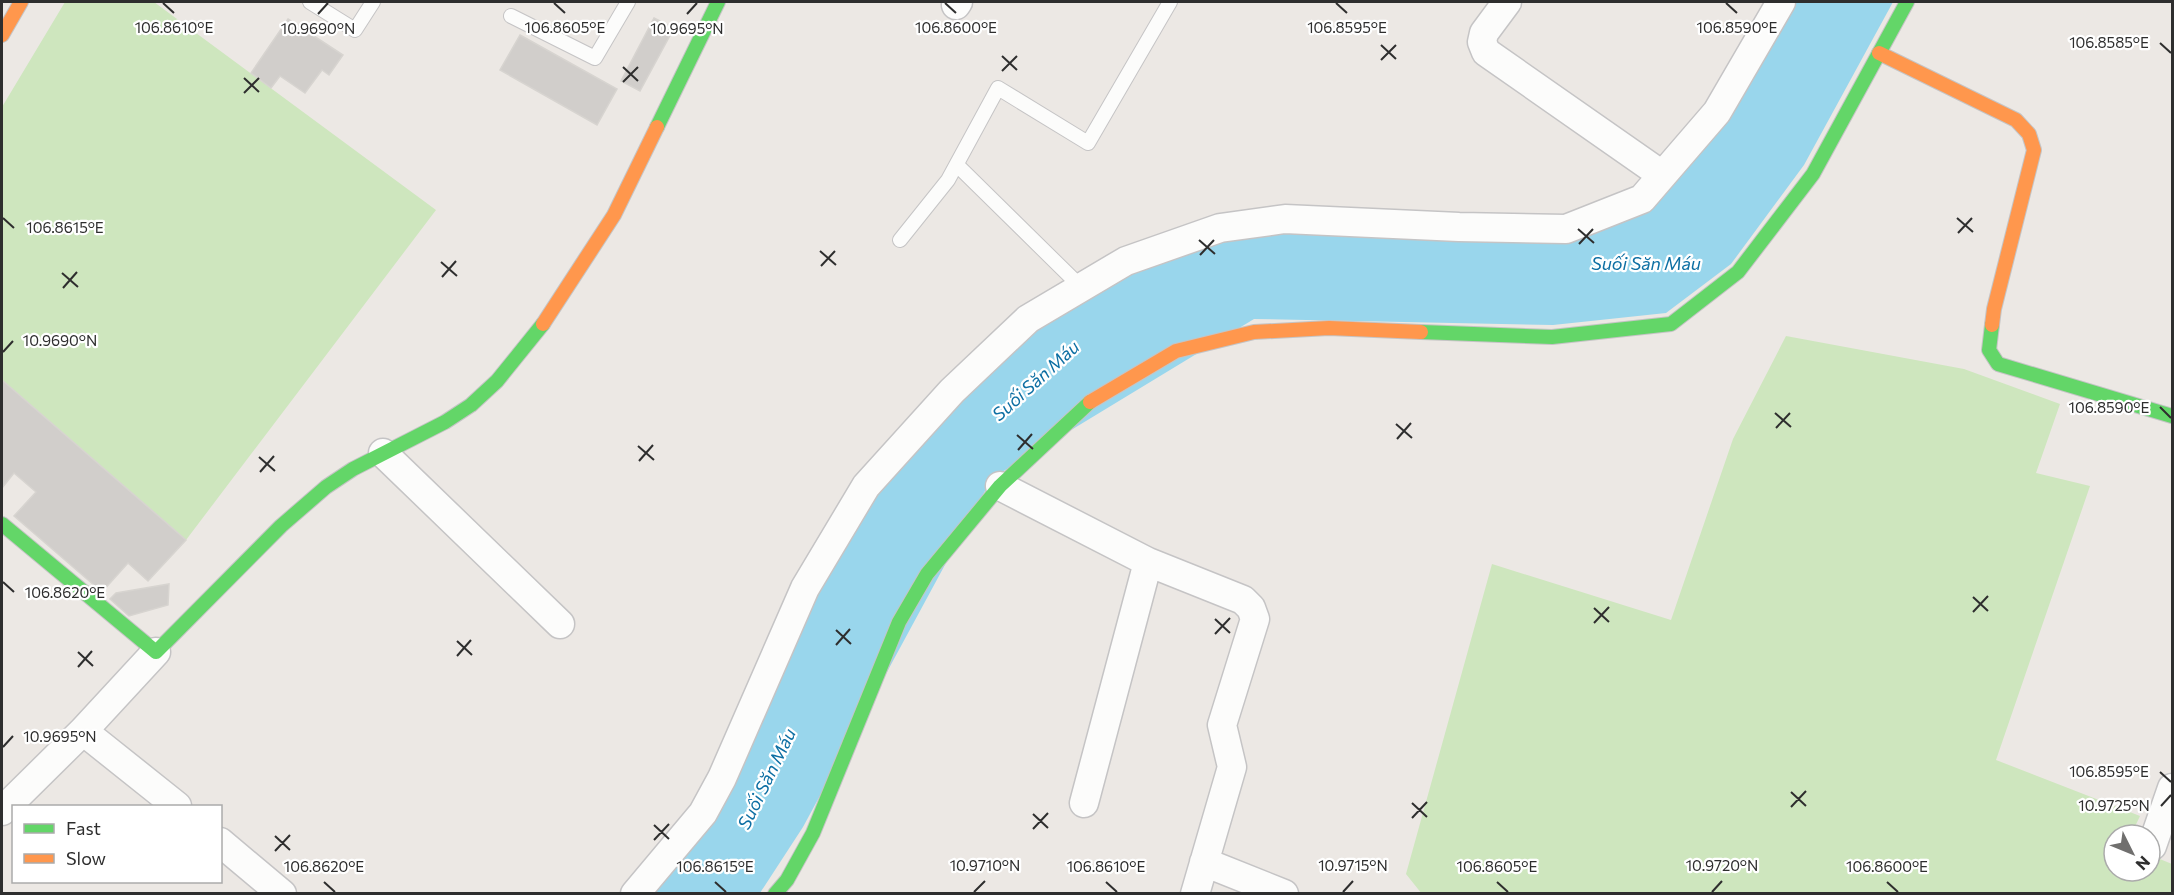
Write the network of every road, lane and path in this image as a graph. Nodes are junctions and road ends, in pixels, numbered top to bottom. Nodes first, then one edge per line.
1 (21, 2) edge
2 (309, 2) edge
3 (373, 2) edge
4 (628, 2) edge
5 (1170, 2) edge
6 (1507, 2) edge
7 (1780, 2) edge
8 (1907, 2) edge
9 (714, 3) edge
10 (511, 16) dead end
11 (2, 35) edge
12 (1878, 53) junction
13 (957, 165) junction
14 (1662, 175) junction
15 (900, 240) dead end
16 (1081, 287) junction
17 (2172, 416) edge
18 (383, 453) junction
19 (1000, 486) junction
20 (2, 524) edge
21 (1148, 562) junction
22 (560, 624) dead end
23 (156, 652) junction
24 (83, 731) junction
25 (2172, 788) edge
26 (1084, 803) dead end
27 (175, 805) edge
28 (2, 810) edge
29 (2160, 823) edge
30 (222, 844) edge
31 (1204, 862) junction
32 (282, 894) edge
33 (635, 894) edge
34 (775, 894) edge
35 (1195, 894) edge
36 (1284, 894) edge

1 - 11 street
2 - 3 lane
4 - 10 lane
5 - 13 lane
6 - 14 street
7 - 14 street
8 - 12 street
9 - 18 street
12 - 17 street
12 - 19 street
13 - 15 lane
13 - 16 lane
14 - 16 street
16 - 33 street
18 - 22 street
18 - 23 street
19 - 21 street
19 - 34 street
20 - 23 street
21 - 26 street
21 - 31 street
23 - 24 street
24 - 27 street
24 - 28 street
25 - 29 street
30 - 32 street
31 - 35 street
31 - 36 street

